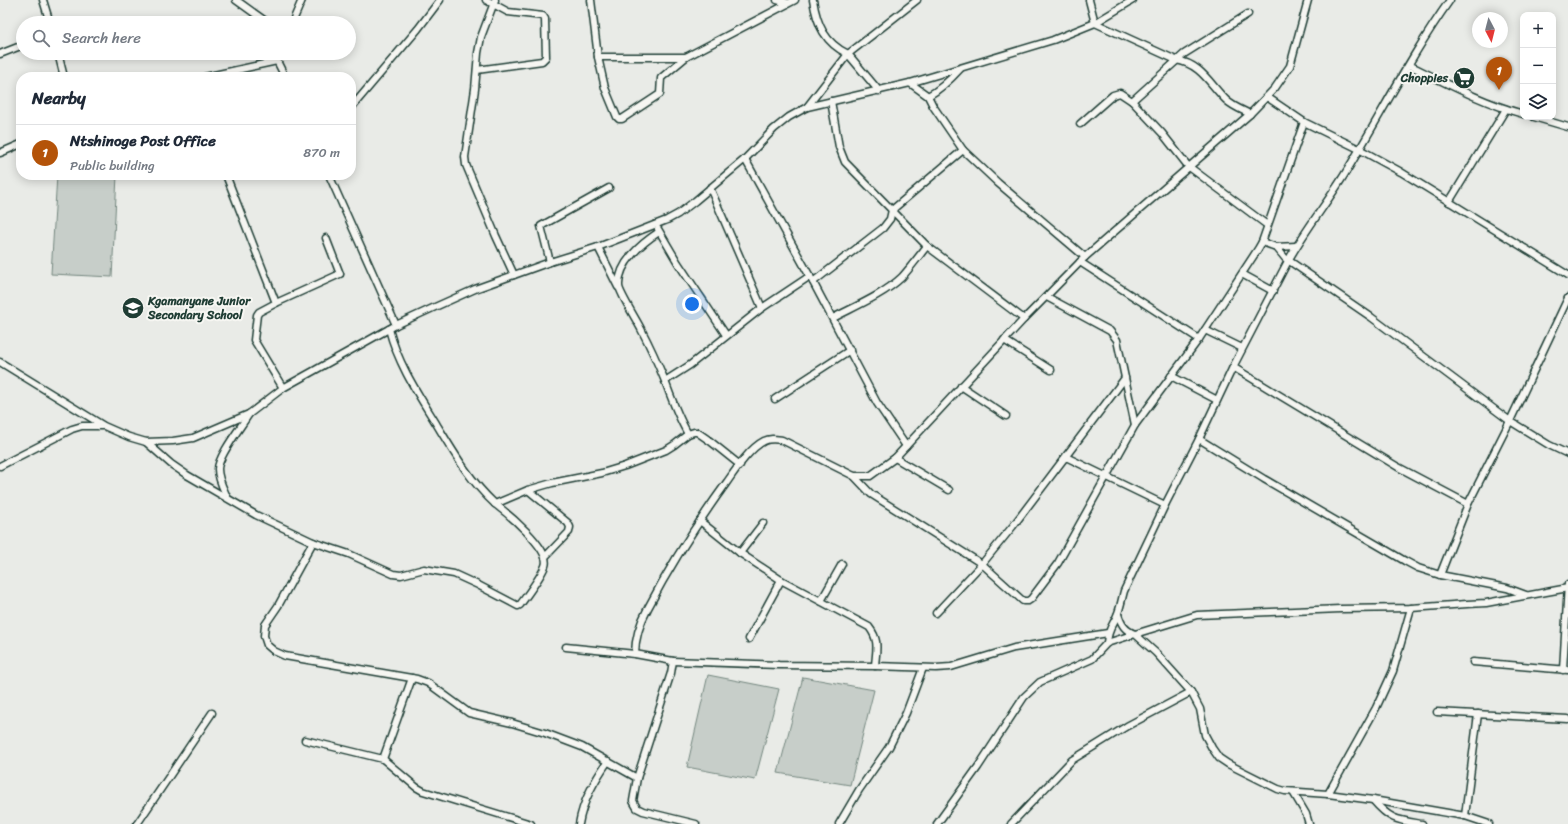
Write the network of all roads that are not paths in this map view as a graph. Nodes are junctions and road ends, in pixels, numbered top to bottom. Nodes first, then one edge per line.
1 (44, 0) edge
2 (236, 0) edge
3 (302, 0) edge
4 (440, 0) edge
5 (486, 0) edge
6 (591, 0) edge
7 (777, 0) edge
8 (795, 0) edge
9 (813, 0) edge
10 (917, 0) edge
11 (1089, 0) edge
12 (1133, 0) edge
13 (1308, 0) edge
14 (1450, 0) edge
15 (495, 2) edge
16 (788, 3) junction
17 (1248, 14) dead end
18 (48, 16) edge
19 (258, 16) edge
20 (295, 16) edge
21 (1095, 22) junction
22 (16, 48) edge
23 (0, 54) edge
24 (848, 54) junction
25 (598, 57) junction
26 (686, 57) junction
27 (60, 60) edge
28 (1176, 60) junction
29 (277, 61) joint
30 (1409, 65) junction
31 (960, 68) junction
32 (477, 70) junction
33 (63, 72) edge
34 (228, 72) edge
35 (282, 72) edge
36 (910, 83) junction
37 (879, 90) junction
38 (928, 96) junction
39 (1266, 97) junction
40 (831, 101) junction
41 (1132, 101) junction
42 (356, 102) edge
43 (807, 107) junction
44 (1506, 109) junction
45 (1520, 113) edge
46 (1250, 114) junction
47 (1544, 120) edge
48 (1304, 122) junction
49 (1080, 124) dead end
50 (1568, 127) edge
51 (16, 146) edge
52 (1359, 148) junction
53 (963, 150) junction
54 (0, 153) edge
55 (745, 159) junction
56 (1188, 166) junction
57 (228, 180) edge
58 (331, 180) edge
59 (609, 188) dead end
60 (710, 188) junction
61 (1450, 202) junction
62 (892, 210) junction
63 (656, 225) junction
64 (1267, 225) junction
65 (659, 232) junction
66 (326, 238) dead end
67 (1262, 242) junction
68 (927, 246) junction
69 (1296, 246) junction
70 (598, 247) junction
71 (1276, 247) junction
72 (1085, 257) junction
73 (1288, 261) junction
74 (550, 262) junction
75 (1080, 262) junction
76 (1242, 274) junction
77 (514, 275) junction
78 (1568, 275) edge
79 (812, 279) junction
80 (618, 287) junction
81 (1273, 291) junction
82 (1047, 297) junction
83 (1568, 298) edge
84 (276, 303) junction
85 (762, 308) junction
86 (833, 318) junction
87 (1024, 319) junction
88 (396, 325) junction
89 (389, 329) junction
90 (1205, 330) junction
91 (726, 335) junction
92 (1199, 339) junction
93 (1004, 340) junction
94 (1242, 348) junction
95 (850, 350) junction
96 (0, 362) edge
97 (1233, 367) junction
98 (1051, 370) dead end
99 (1171, 376) junction
100 (1125, 378) junction
101 (665, 380) junction
102 (961, 386) junction
103 (283, 388) junction
104 (775, 399) dead end
105 (1217, 400) junction
106 (250, 414) junction
107 (1006, 416) dead end
108 (1510, 421) junction
109 (1135, 425) junction
110 (104, 426) junction
111 (688, 434) junction
112 (1199, 439) junction
113 (146, 442) junction
114 (906, 446) junction
115 (1568, 454) edge
116 (1066, 457) junction
117 (895, 458) junction
118 (740, 465) junction
119 (0, 466) edge
120 (854, 476) junction
121 (1105, 477) junction
122 (528, 490) junction
123 (949, 490) dead end
124 (227, 496) junction
125 (495, 504) junction
126 (1468, 504) junction
127 (1165, 505) junction
128 (700, 521) junction
129 (763, 523) dead end
130 (313, 542) junction
131 (740, 553) junction
132 (546, 557) junction
133 (842, 564) dead end
134 (982, 564) junction
135 (1440, 575) junction
136 (781, 580) junction
137 (1568, 587) edge
138 (1528, 596) junction
139 (821, 602) junction
140 (1411, 608) junction
141 (936, 613) dead end
142 (1118, 614) junction
143 (1108, 633) junction
144 (1135, 634) junction
145 (748, 639) dead end
146 (1107, 643) junction
147 (566, 647) dead end
148 (635, 654) junction
149 (673, 660) junction
150 (1473, 662) dead end
151 (875, 666) junction
152 (924, 668) junction
153 (1565, 670) edge
154 (412, 678) junction
155 (1191, 692) junction
156 (1437, 712) dead end
157 (212, 713) dead end
158 (1478, 714) junction
159 (1568, 719) edge
160 (305, 740) dead end
161 (383, 758) junction
162 (608, 761) junction
163 (637, 778) junction
164 (1293, 792) junction
165 (1328, 794) junction
166 (1373, 800) junction
167 (1465, 816) junction
168 (137, 824) edge
169 (531, 824) edge
170 (579, 824) edge
171 (696, 824) edge
172 (839, 824) edge
173 (937, 824) edge
174 (1011, 824) edge
175 (1309, 824) edge
176 (1422, 824) edge
177 (1486, 824) edge

1 - 18 street
2 - 19 street
3 - 20 street
4 - 42 street
5 - 15 street
6 - 25 street
7 - 16 street
8 - 16 street
9 - 24 street
10 - 24 street
11 - 21 street
12 - 21 street
13 - 39 street
14 - 30 street
15 - 32 street
15 - 32 street
16 - 26 street
17 - 28 street
21 - 28 street
21 - 31 street
22 - 23 street
24 - 37 street
24 - 43 street
25 - 26 street
25 - 26 street
27 - 33 street
28 - 41 street
28 - 46 street
29 - 34 street
29 - 35 street
30 - 44 street
30 - 52 street
31 - 36 street
31 - 38 street
32 - 77 street
36 - 37 street
36 - 38 street
37 - 40 street
38 - 53 street
39 - 46 street
39 - 48 street
40 - 43 street
40 - 62 street
41 - 49 street
41 - 56 street
43 - 55 street
44 - 45 street
44 - 61 street
46 - 56 street
47 - 50 street
48 - 52 street
48 - 64 street
51 - 54 street
52 - 61 street
52 - 69 street
53 - 62 street
53 - 72 street
55 - 60 street
55 - 79 street
56 - 64 street
56 - 72 street
57 - 84 street
58 - 88 street
59 - 74 street
60 - 63 street
60 - 85 street
61 - 78 street
62 - 68 street
62 - 79 street
63 - 65 street
63 - 70 street
64 - 67 street
65 - 80 street
65 - 91 street
66 - 84 street
67 - 71 street
67 - 76 street
68 - 86 street
68 - 87 street
69 - 71 street
69 - 73 street
70 - 74 street
70 - 80 street
71 - 73 street
72 - 75 street
73 - 81 street
73 - 108 street
74 - 77 street
75 - 82 street
75 - 92 street
76 - 81 street
76 - 90 street
77 - 88 street
79 - 85 street
79 - 86 street
80 - 101 street
81 - 94 street
82 - 87 street
82 - 100 street
83 - 108 street
84 - 103 street
85 - 91 street
86 - 95 street
87 - 93 street
88 - 89 street
89 - 103 street
89 - 125 street
90 - 92 street
90 - 94 street
91 - 101 street
92 - 99 street
93 - 98 street
93 - 102 street
94 - 97 street
95 - 104 street
95 - 114 street
96 - 110 street
97 - 105 street
97 - 126 street
99 - 105 street
99 - 109 street
100 - 109 street
100 - 116 street
101 - 111 street
102 - 107 street
102 - 114 street
103 - 106 street
105 - 112 street
106 - 113 street
106 - 124 street
108 - 115 street
108 - 126 street
109 - 121 street
110 - 113 street
110 - 119 street
111 - 118 street
111 - 122 street
112 - 127 street
112 - 135 street
113 - 124 street
114 - 117 street
116 - 121 street
116 - 134 street
117 - 120 street
117 - 123 street
118 - 120 street
118 - 128 street
120 - 134 street
121 - 127 street
121 - 134 street
122 - 125 street
122 - 132 street
124 - 130 street
125 - 132 street
126 - 135 street
127 - 142 street
128 - 131 street
128 - 148 street
129 - 131 street
130 - 132 street
130 - 154 street
131 - 136 street
133 - 139 street
134 - 141 street
135 - 138 street
136 - 139 street
136 - 145 street
137 - 138 street
137 - 153 street
138 - 140 street
139 - 151 street
140 - 144 street
140 - 165 street
142 - 143 street
142 - 144 street
143 - 146 street
143 - 152 street
144 - 146 street
144 - 155 street
146 - 173 street
147 - 148 street
148 - 149 street
149 - 151 street
149 - 163 street
150 - 153 street
151 - 152 street
152 - 172 street
154 - 161 street
154 - 162 street
155 - 164 street
155 - 174 street
156 - 158 street
157 - 168 street
158 - 159 street
158 - 167 street
160 - 161 street
161 - 169 street
162 - 163 street
162 - 170 street
163 - 171 street
164 - 165 street
164 - 175 street
165 - 166 street
166 - 167 street
166 - 176 street
167 - 177 street

